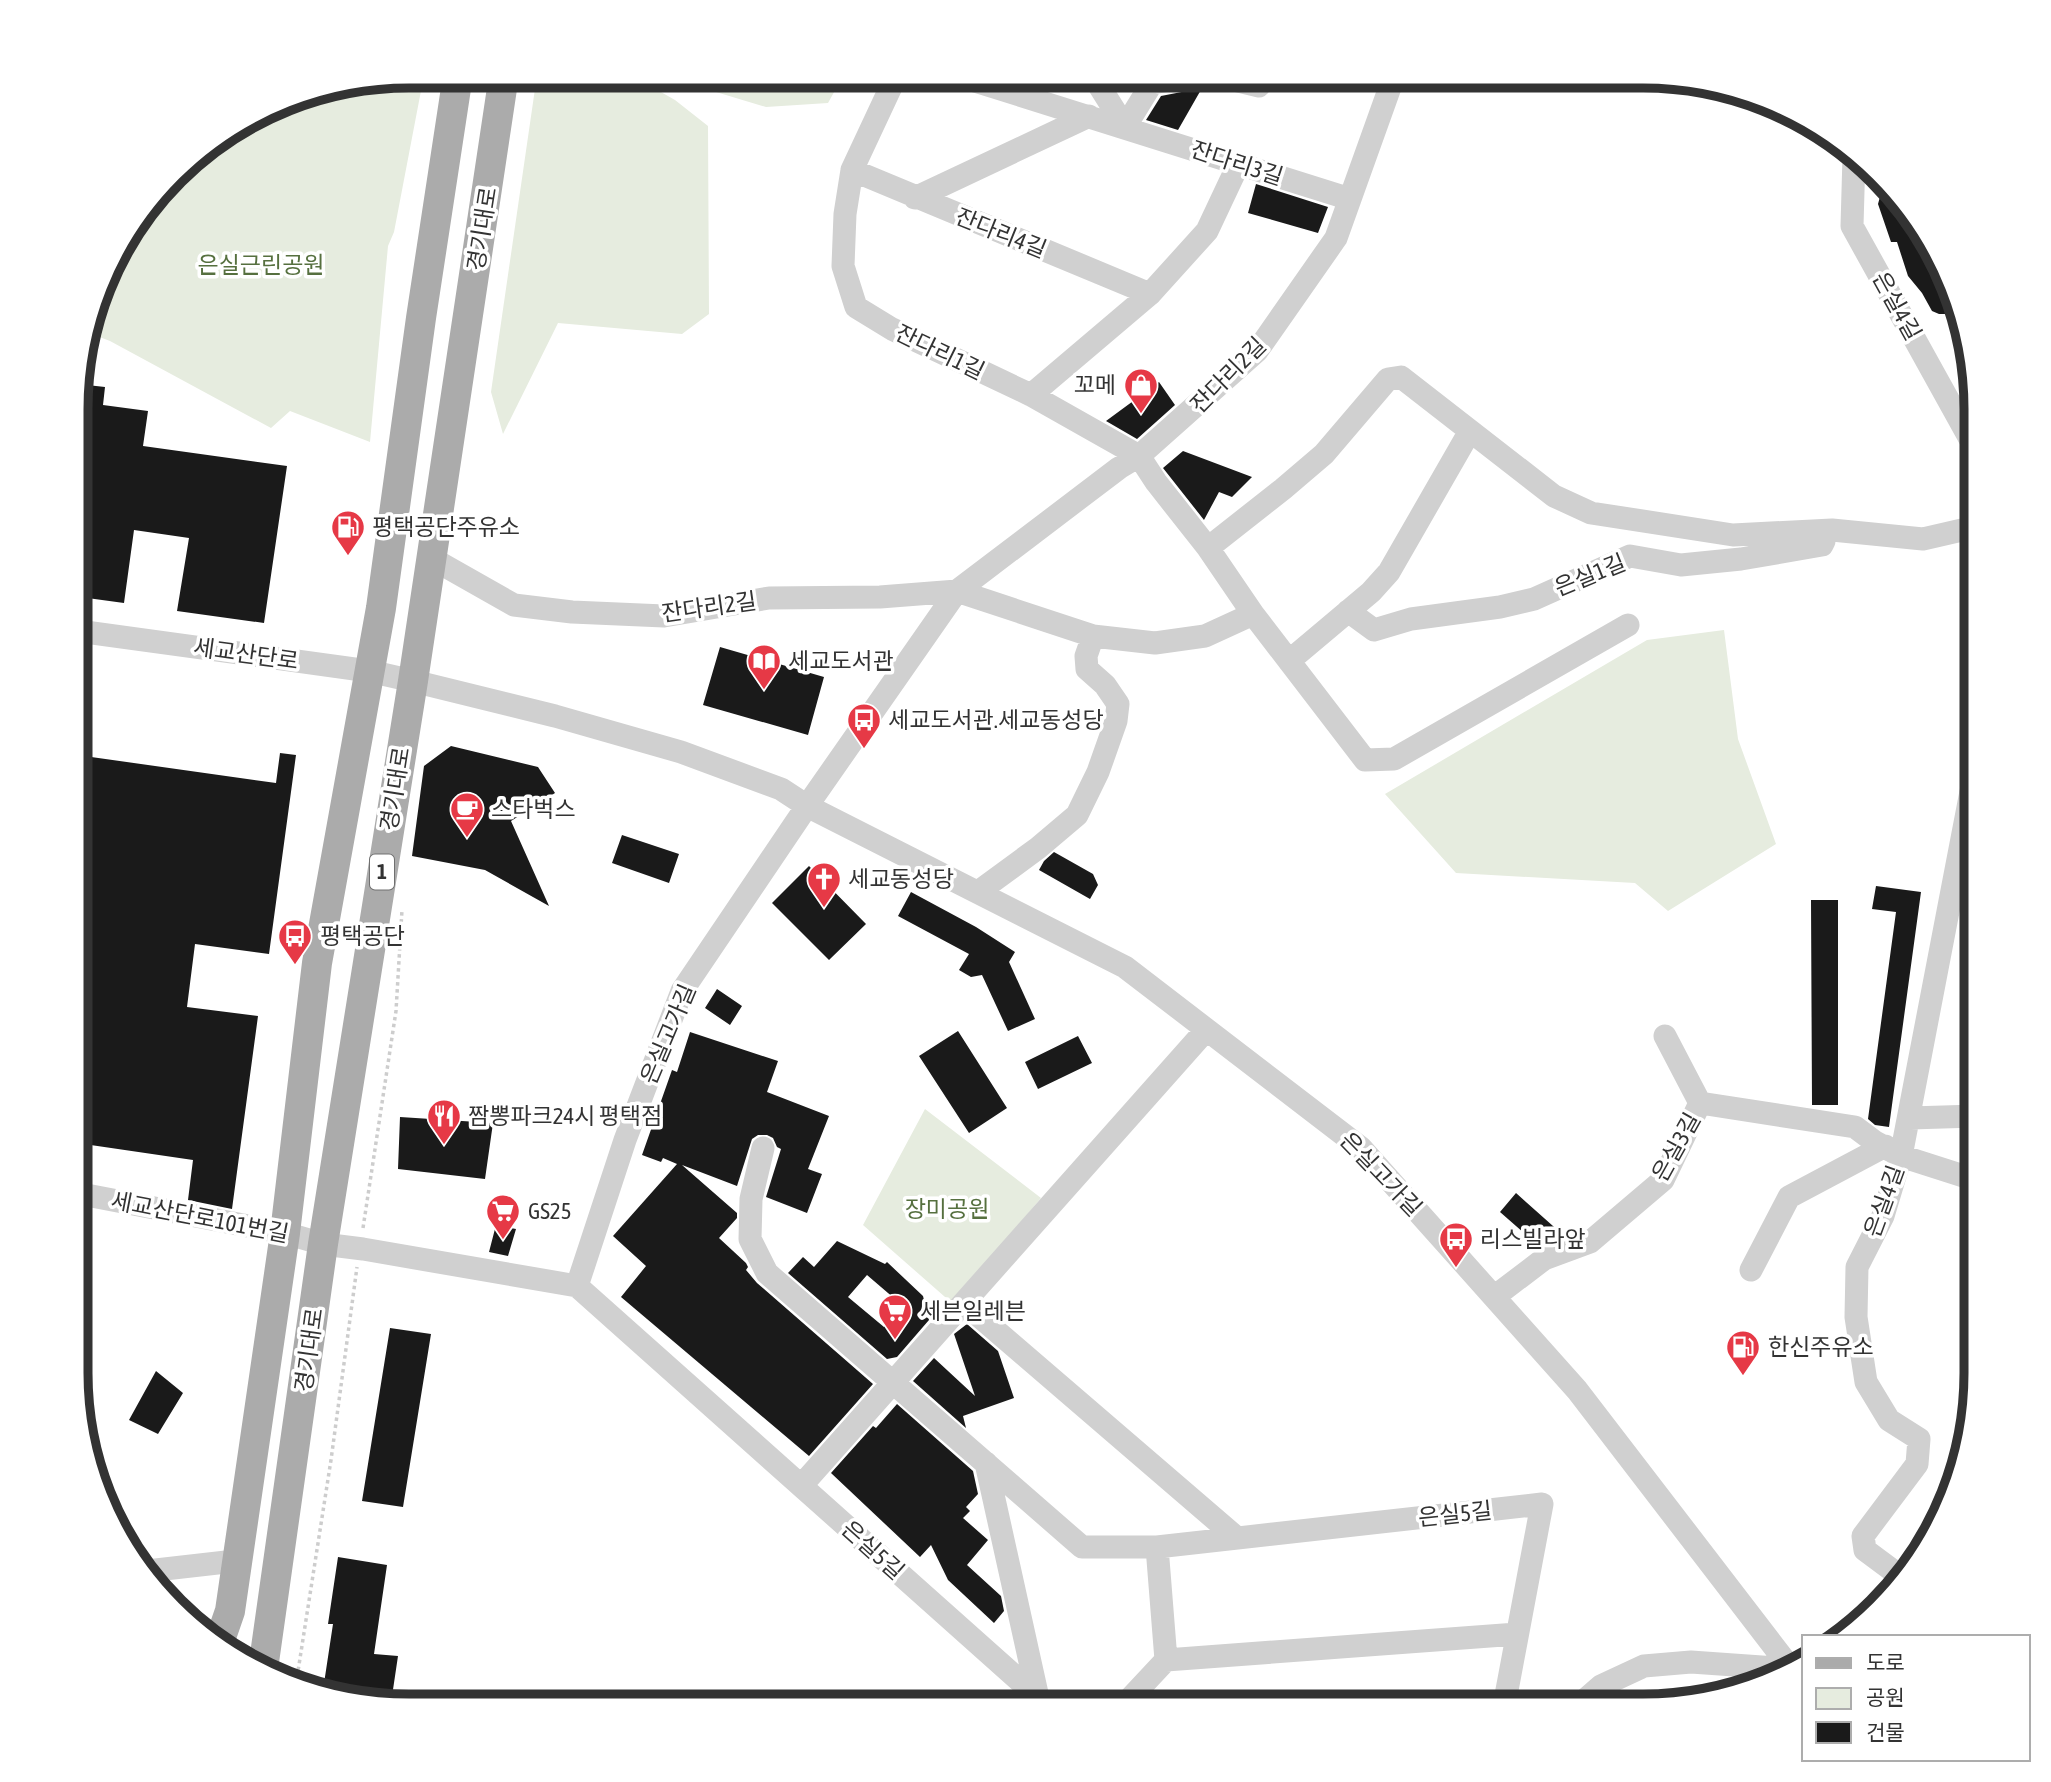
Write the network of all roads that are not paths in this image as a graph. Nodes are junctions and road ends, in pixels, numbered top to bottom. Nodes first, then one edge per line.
1 (456, 88) edge
2 (502, 88) edge
3 (890, 88) edge
4 (998, 88) edge
5 (1101, 88) edge
6 (1149, 88) edge
7 (1390, 88) edge
8 (1089, 116) junction
9 (1125, 127) junction
10 (1239, 163) junction
11 (1854, 167) edge
12 (852, 170) junction
13 (915, 198) junction
14 (1350, 199) junction
15 (1150, 294) junction
16 (1031, 395) junction
17 (1964, 428) edge
18 (1474, 434) junction
19 (1139, 456) junction
20 (1832, 530) junction
21 (1964, 530) edge
22 (1208, 548) junction
23 (431, 558) junction
24 (957, 592) junction
25 (1348, 611) junction
26 (1253, 614) junction
27 (1628, 625) dead end
28 (88, 632) edge
29 (1093, 636) junction
30 (1289, 661) junction
31 (369, 671) junction
32 (413, 681) junction
33 (807, 806) junction
34 (1964, 831) edge
35 (978, 892) junction
36 (1206, 1030) junction
37 (1665, 1036) dead end
38 (1700, 1103) junction
39 (1910, 1118) junction
40 (1964, 1118) edge
41 (763, 1148) dead end
42 (1893, 1151) junction
43 (1964, 1176) edge
44 (88, 1195) edge
45 (285, 1233) junction
46 (323, 1244) junction
47 (1751, 1270) dead end
48 (577, 1286) junction
49 (1494, 1297) junction
50 (965, 1304) junction
51 (894, 1382) junction
52 (986, 1463) junction
53 (801, 1486) junction
54 (1237, 1538) junction
55 (1157, 1547) junction
56 (235, 1561) junction
57 (155, 1570) edge
58 (1895, 1572) edge
59 (230, 1611) junction
60 (222, 1634) edge
61 (1517, 1634) junction
62 (227, 1638) edge
63 (264, 1660) edge
64 (1166, 1660) junction
65 (1785, 1661) edge
66 (1769, 1668) edge
67 (1034, 1694) edge
68 (1041, 1694) edge
69 (1134, 1694) edge
70 (1506, 1694) edge
71 (1592, 1694) edge

1 - 31 main road, 경기대로 / 1
2 - 23 main road, 경기대로 / 1
3 - 12 street, 잔다리1길
4 - 8 street, 잔다리3길
5 - 9 street
6 - 9 street
7 - 14 street, 잔다리2길
8 - 9 street, 잔다리3길
8 - 13 street
9 - 10 street, 잔다리3길
10 - 14 street, 잔다리3길
10 - 15 street
11 - 17 street, 은실4길
12 - 13 street, 잔다리4길
12 - 16 street, 잔다리1길
13 - 15 street, 잔다리4길
14 - 19 street, 잔다리2길
15 - 16 street
16 - 19 street, 잔다리1길
18 - 20 street, 은실1길
18 - 22 street
18 - 25 street
19 - 22 street, 잔다리1길
19 - 24 street, 잔다리2길
20 - 21 street, 은실1길
20 - 25 street, 은실1길
22 - 26 street, 잔다리1길
23 - 24 street, 잔다리2길
23 - 32 main road, 경기대로 / 1
24 - 29 street, 잔다리2길
24 - 33 street, 잔다리2길
25 - 30 street
26 - 29 street
26 - 30 street
27 - 30 street
28 - 31 street, 세교산단로
29 - 35 street
31 - 32 street, 세교산단로
31 - 45 main road, 경기대로 / 1
32 - 33 street, 은실고가길
32 - 46 main road, 경기대로 / 1
33 - 35 street, 은실고가길
33 - 48 street, 은실고가길
34 - 39 street, 은실4길
35 - 36 street, 은실고가길
36 - 49 street, 은실고가길
36 - 50 street
37 - 38 street
38 - 42 street, 은실3길
38 - 49 street, 은실3길
39 - 40 street
39 - 42 street, 은실4길
41 - 51 street, 은실5길
42 - 43 street, 은실3길
42 - 47 street
42 - 58 street, 은실4길
44 - 45 street, 세교산단로101번길
45 - 46 street, 세교산단로101번길
45 - 56 main road, 경기대로 / 1
46 - 48 street, 세교산단로101번길
46 - 63 main road, 경기대로 / 1
48 - 53 street, 은실5길
49 - 65 street, 은실고가길
50 - 51 street
50 - 54 street
51 - 52 street, 은실5길
51 - 53 street
52 - 55 street, 은실5길
52 - 68 street
53 - 67 street, 은실5길
54 - 55 street, 은실5길
54 - 61 street, 은실5길
55 - 64 street
56 - 57 street
56 - 59 main road, 경기대로 / 1
59 - 60 main road, 경기대로 / 1
59 - 62 main road
61 - 64 street
61 - 70 street, 은실5길
64 - 69 street
66 - 71 street

